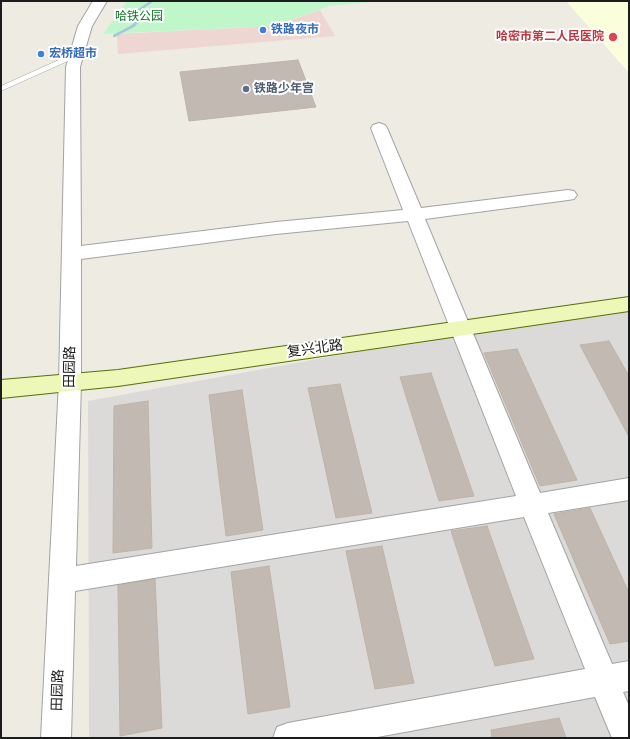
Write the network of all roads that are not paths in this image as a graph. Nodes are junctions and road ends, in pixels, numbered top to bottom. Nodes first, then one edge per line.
1 (100, 1) edge
2 (75, 56) junction
3 (1, 89) edge
4 (379, 128) dead end
5 (568, 195) dead end
6 (414, 215) junction
7 (71, 254) junction
8 (629, 304) edge
9 (460, 329) junction
10 (70, 382) junction
11 (1, 389) edge
12 (629, 489) edge
13 (532, 505) junction
14 (62, 581) junction
15 (616, 679) edge
16 (56, 738) edge
17 (288, 738) edge
18 (627, 738) edge

1 - 2 street, 田园路
2 - 3 lane
2 - 7 street, 田园路
4 - 6 street
5 - 6 street
6 - 7 street
6 - 9 street
7 - 10 street, 田园路
8 - 9 street, 复兴北路
9 - 10 street, 复兴北路
9 - 13 street
10 - 11 street, 复兴北路
10 - 14 street, 田园路
12 - 13 street
13 - 14 street
13 - 15 street
14 - 16 street, 田园路
15 - 17 street
15 - 18 street

